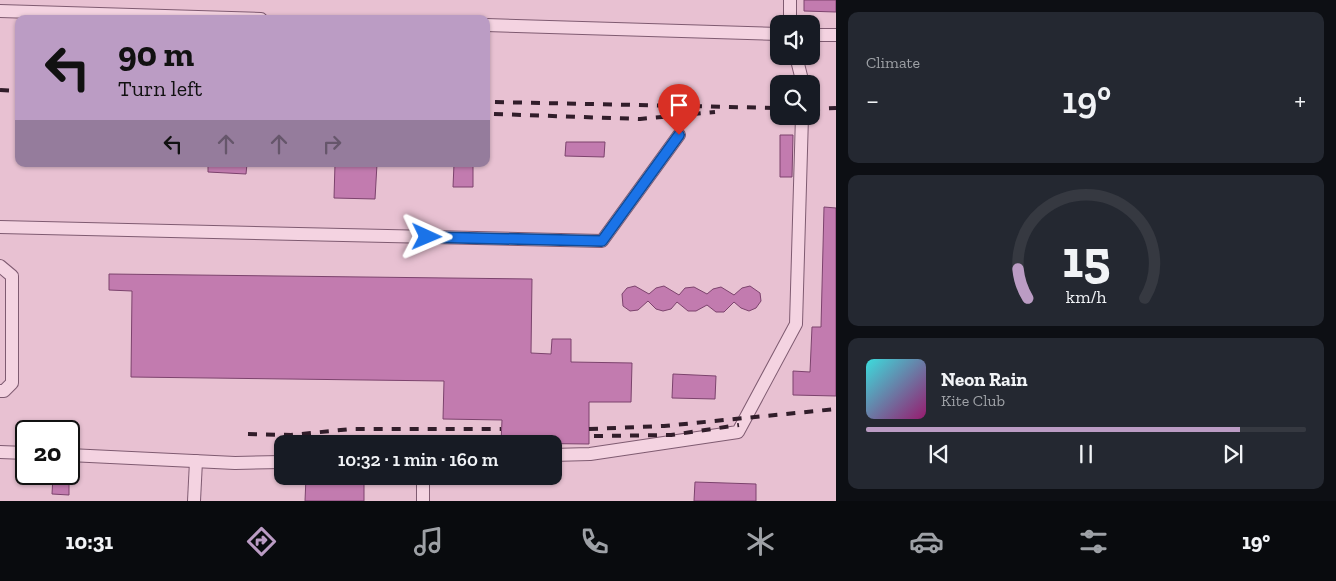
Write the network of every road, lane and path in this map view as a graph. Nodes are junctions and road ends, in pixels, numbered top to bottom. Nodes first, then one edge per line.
1 (790, 0) edge
2 (0, 11) edge
3 (130, 15) edge
4 (790, 15) edge
5 (490, 25) edge
6 (770, 34) edge
7 (820, 35) edge
8 (836, 35) edge
9 (802, 125) edge
10 (679, 135) dead end
11 (0, 227) edge
12 (0, 266) edge
13 (0, 391) edge
14 (0, 452) edge
15 (15, 453) edge
16 (562, 455) edge
17 (80, 456) edge
18 (196, 461) junction
19 (274, 462) edge
20 (423, 485) edge
21 (194, 501) edge
22 (423, 501) edge

1 - 4 lane
2 - 3 lane
5 - 6 lane
7 - 8 lane
9 - 16 lane
10 - 11 lane
12 - 13 lane
14 - 15 lane
17 - 18 lane
18 - 19 lane
18 - 21 lane
20 - 22 lane

